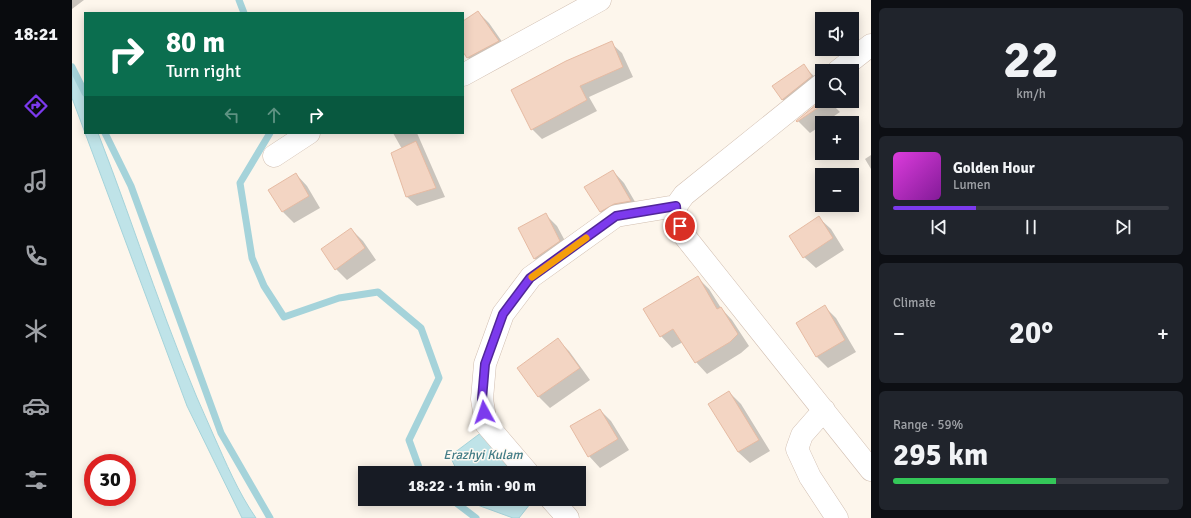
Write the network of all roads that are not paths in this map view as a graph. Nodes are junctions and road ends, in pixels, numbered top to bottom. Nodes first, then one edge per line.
1 (600, 0) edge
2 (871, 45) edge
3 (847, 64) edge
4 (464, 74) edge
5 (815, 90) edge
6 (307, 134) edge
7 (274, 156) dead end
8 (676, 206) junction
9 (824, 410) junction
10 (522, 466) edge
11 (871, 470) edge
12 (557, 506) edge
13 (568, 518) edge
14 (837, 518) edge

1 - 4 street
2 - 3 street
5 - 8 street
6 - 7 street
8 - 9 street
8 - 10 street
9 - 11 street
9 - 14 street
12 - 13 street

